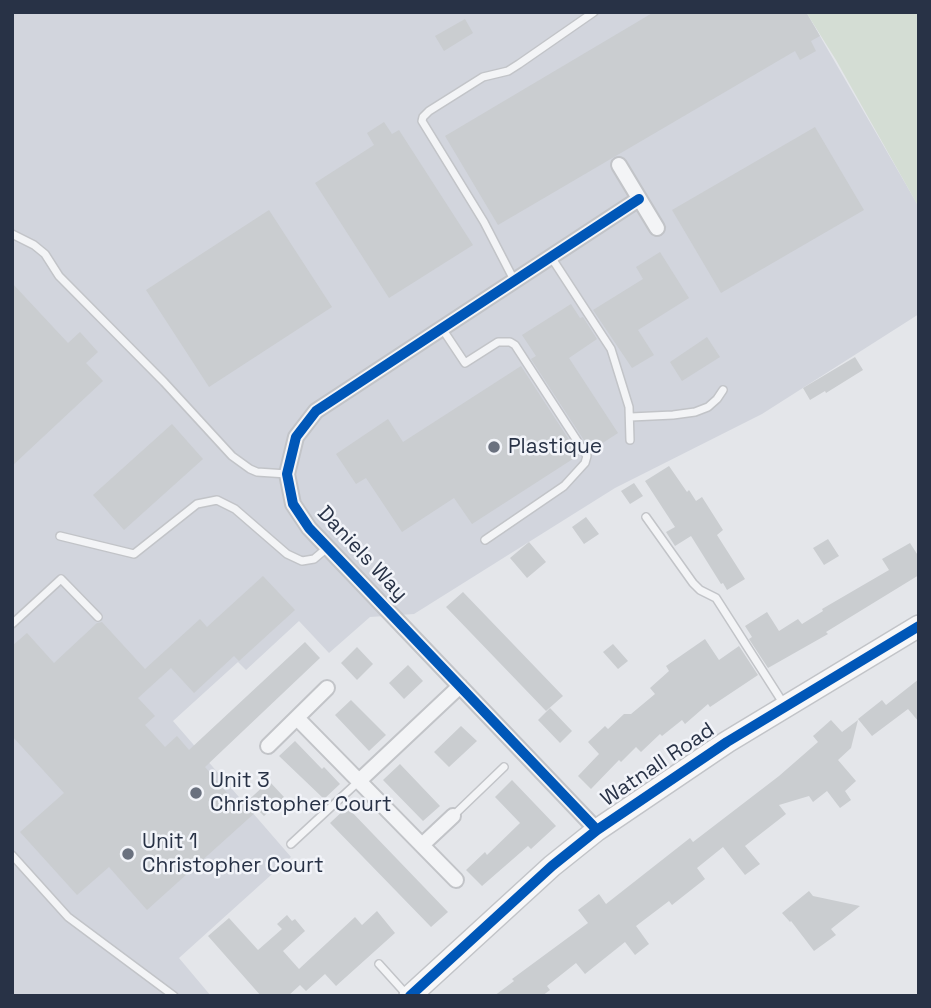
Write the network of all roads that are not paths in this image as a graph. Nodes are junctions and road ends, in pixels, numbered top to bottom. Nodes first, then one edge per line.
1 (594, 12) edge
2 (619, 166) dead end
3 (639, 199) junction
4 (657, 228) dead end
5 (12, 234) edge
6 (550, 257) junction
7 (514, 280) junction
8 (441, 327) junction
9 (723, 390) dead end
10 (631, 417) junction
11 (630, 440) dead end
12 (287, 474) junction
13 (646, 516) dead end
14 (60, 536) dead end
15 (485, 540) dead end
16 (327, 547) junction
17 (98, 617) dead end
18 (12, 624) edge
19 (919, 626) edge
20 (460, 686) junction
21 (327, 688) dead end
22 (785, 706) junction
23 (297, 718) junction
24 (268, 746) dead end
25 (504, 767) dead end
26 (359, 781) junction
27 (453, 816) joint
28 (597, 830) junction
29 (291, 844) dead end
30 (422, 845) junction
31 (12, 855) edge
32 (456, 880) dead end
33 (379, 964) dead end
34 (174, 996) edge
35 (408, 996) edge

1 - 7 lane
2 - 3 street
3 - 4 street
3 - 6 street, Daniels Way
5 - 12 lane
6 - 7 street, Daniels Way
6 - 10 lane
7 - 8 street, Daniels Way
8 - 12 street, Daniels Way
8 - 15 lane
9 - 10 lane
10 - 11 lane
12 - 16 street, Daniels Way
13 - 22 lane
14 - 16 lane
16 - 20 street, Daniels Way
17 - 18 lane
19 - 22 main road, Watnall Road
20 - 26 street
20 - 28 street, Daniels Way
21 - 23 street
22 - 28 main road, Watnall Road
23 - 24 street
23 - 26 street
25 - 27 lane
26 - 29 lane
26 - 30 street
27 - 30 street
28 - 35 main road, Watnall Road
30 - 32 street
31 - 34 lane
33 - 35 lane

